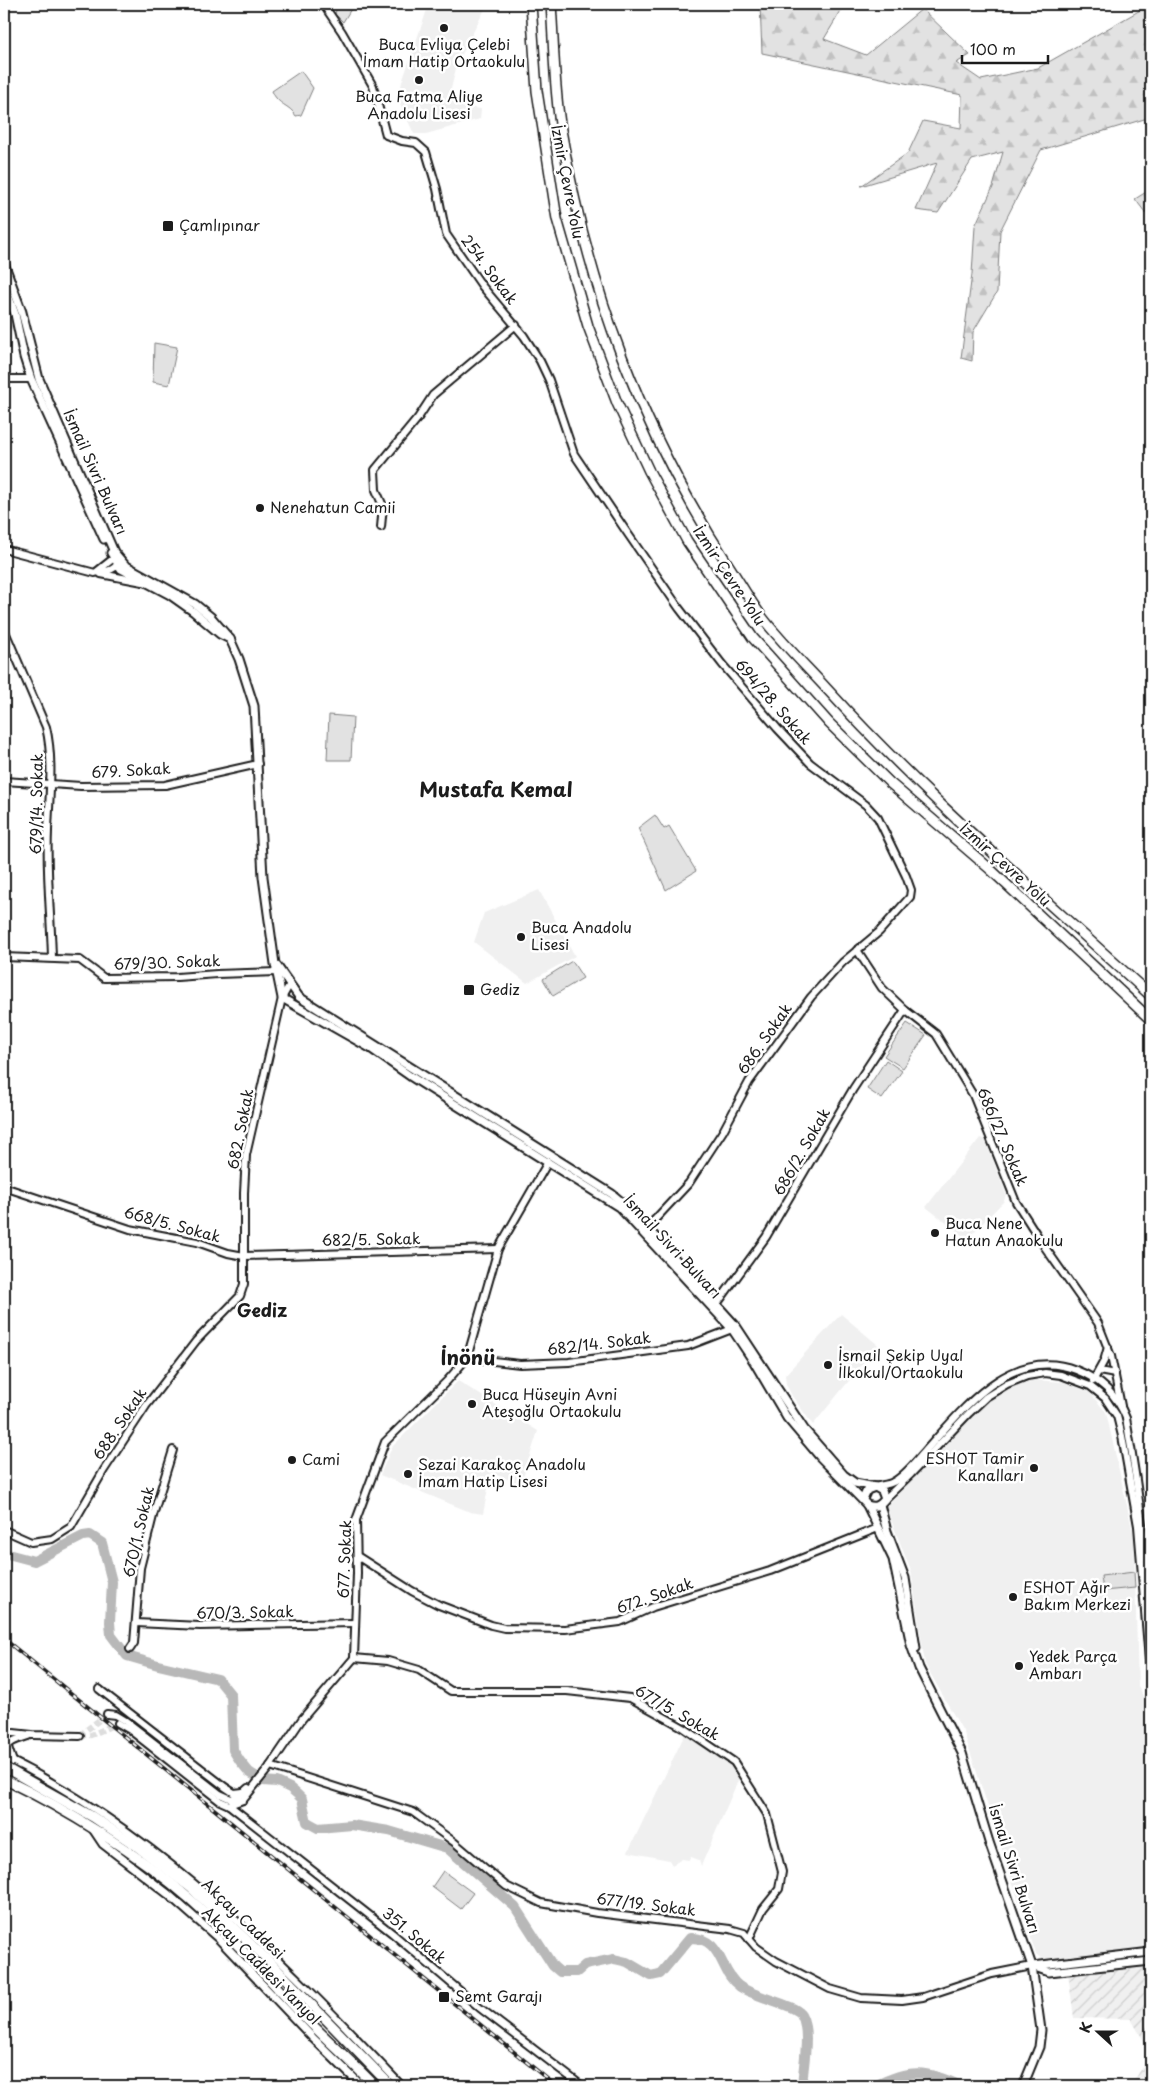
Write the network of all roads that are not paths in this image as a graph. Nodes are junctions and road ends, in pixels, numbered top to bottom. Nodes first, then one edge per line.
1 (323, 4) edge
2 (531, 4) edge
3 (551, 4) edge
4 (4, 264) edge
5 (7, 287) edge
6 (516, 325) junction
7 (4, 379) edge
8 (31, 379) junction
9 (381, 527) dead end
10 (628, 534) joint
11 (4, 549) edge
12 (117, 561) junction
13 (95, 573) junction
14 (147, 583) junction
15 (4, 629) edge
16 (230, 639) junction
17 (258, 764) junction
18 (4, 781) edge
19 (51, 783) junction
20 (906, 876) joint
21 (857, 950) junction
22 (4, 957) edge
23 (52, 958) junction
24 (275, 964) junction
25 (277, 972) junction
26 (290, 984) junction
27 (1151, 996) edge
28 (282, 998) junction
29 (905, 1010) junction
30 (1151, 1020) edge
31 (548, 1162) junction
32 (4, 1187) edge
33 (647, 1228) junction
34 (498, 1249) junction
35 (244, 1256) junction
36 (244, 1284) joint
37 (717, 1304) junction
38 (732, 1329) junction
39 (1108, 1346) junction
40 (467, 1358) junction
41 (1100, 1370) junction
42 (1115, 1374) junction
43 (1095, 1378) junction
44 (1117, 1382) junction
45 (1090, 1386) junction
46 (1111, 1392) junction
47 (1105, 1398) junction
48 (1121, 1406) junction
49 (173, 1450) dead end
50 (875, 1487) junction
51 (865, 1502) junction
52 (882, 1502) junction
53 (878, 1528) junction
54 (4, 1530) edge
55 (357, 1556) junction
56 (136, 1623) junction
57 (355, 1623) junction
58 (1151, 1625) edge
59 (130, 1649) dead end
60 (354, 1658) junction
61 (919, 1668) junction
62 (1151, 1685) edge
63 (99, 1689) dead end
64 (107, 1714) dead end
65 (118, 1723) dead end
66 (4, 1732) edge
67 (32, 1735) junction
68 (4, 1736) edge
69 (80, 1736) tunnel mouth
70 (5, 1748) edge
71 (4, 1758) edge
72 (13, 1762) junction
73 (270, 1766) junction
74 (4, 1767) edge
75 (4, 1779) edge
76 (257, 1781) junction
77 (245, 1792) junction
78 (229, 1806) junction
79 (749, 1939) junction
80 (1151, 1952) edge
81 (1151, 1961) edge
82 (1032, 1966) junction
83 (305, 1998) junction
84 (322, 2003) junction
85 (293, 2009) junction
86 (300, 2024) junction
87 (362, 2086) edge
88 (375, 2086) edge
89 (391, 2086) edge
90 (402, 2086) edge
91 (582, 2086) edge
92 (1023, 2086) edge

1 - 6 street, 254. Sokak
2 - 30 highway, İzmir Çevre Yolu
3 - 27 highway, İzmir Çevre Yolu
4 - 5 main road, İsmail Sivri Bulvarı
5 - 8 main road, İsmail Sivri Bulvarı
5 - 12 main road, İsmail Sivri Bulvarı
6 - 9 street
6 - 10 street, 254. Sokak
7 - 8 street
8 - 12 main road, İsmail Sivri Bulvarı
10 - 20 street, 694/28. Sokak
11 - 13 street
12 - 13 street
12 - 14 main road, İsmail Sivri Bulvarı
12 - 16 main road, İsmail Sivri Bulvarı
13 - 14 street
14 - 16 main road, İsmail Sivri Bulvarı
15 - 19 street, 679/14. Sokak
16 - 17 main road, İsmail Sivri Bulvarı
17 - 19 street, 679. Sokak
17 - 24 main road, İsmail Sivri Bulvarı
18 - 19 street, 679. Sokak
19 - 23 street, 679/14. Sokak
20 - 21 street, 686. Sokak
21 - 29 street, 686/27. Sokak
21 - 33 street, 686. Sokak
22 - 23 street, 679/30. Sokak
23 - 25 street, 679/30. Sokak
24 - 25 main road, İsmail Sivri Bulvarı
24 - 26 main road, İsmail Sivri Bulvarı
25 - 28 main road, İsmail Sivri Bulvarı
26 - 28 street, 682. Sokak
26 - 33 main road, İsmail Sivri Bulvarı
28 - 31 main road, İsmail Sivri Bulvarı
28 - 35 street, 682. Sokak
29 - 37 street, 686/2. Sokak
29 - 39 street, 686/27. Sokak
31 - 34 street, 677. Sokak
31 - 38 main road, İsmail Sivri Bulvarı
32 - 35 street, 668/5. Sokak
33 - 37 main road, İsmail Sivri Bulvarı
34 - 35 street, 682/5. Sokak
34 - 40 street, 677. Sokak
35 - 36 street, 682. Sokak
36 - 54 street, 688. Sokak
37 - 50 main road, İsmail Sivri Bulvarı
38 - 40 street, 682/14. Sokak
38 - 51 main road, İsmail Sivri Bulvarı
39 - 41 street
39 - 42 street, 686/27. Sokak
40 - 55 street, 677. Sokak
41 - 42 street
41 - 43 street
42 - 44 street, 686/27. Sokak
43 - 45 street
43 - 46 street
43 - 50 street
44 - 46 street
44 - 48 street, 686/27. Sokak
45 - 47 street
45 - 52 street
46 - 47 street
46 - 48 street
47 - 62 street
48 - 58 street
49 - 56 street, 670/1. Sokak
50 - 51 main road
50 - 52 main road
51 - 52 main road
51 - 53 main road, İsmail Sivri Bulvarı
52 - 61 main road, İsmail Sivri Bulvarı
53 - 55 street, 672. Sokak
53 - 61 main road, İsmail Sivri Bulvarı
55 - 57 street, 677. Sokak
56 - 57 street, 670/3. Sokak
56 - 59 street, 670/1. Sokak
57 - 60 street, 677. Sokak
60 - 73 street
60 - 79 street, 677/5. Sokak
61 - 82 main road, İsmail Sivri Bulvarı
63 - 77 street
64 - 77 street
65 - 78 street, 351. Sokak
66 - 67 street
67 - 69 street
67 - 70 street
68 - 70 street
70 - 72 street
71 - 72 street
72 - 84 street
73 - 76 street
73 - 79 street, 677/19. Sokak
74 - 83 highway, Akçay Caddesi
75 - 85 highway, Akçay Caddesi
76 - 77 street
76 - 78 street
78 - 91 street, 351. Sokak
79 - 82 street, 677/19. Sokak
80 - 82 main road, 677/19. Sokak
81 - 82 main road, 677/19. Sokak
82 - 92 main road, İsmail Sivri Bulvarı
83 - 84 street
83 - 85 main road
83 - 89 highway, Akçay Caddesi
84 - 90 street
85 - 86 main road, Akçay Caddesi Yanyol
85 - 86 street
85 - 88 highway, Akçay Caddesi
86 - 87 main road, Akçay Caddesi Yanyol

